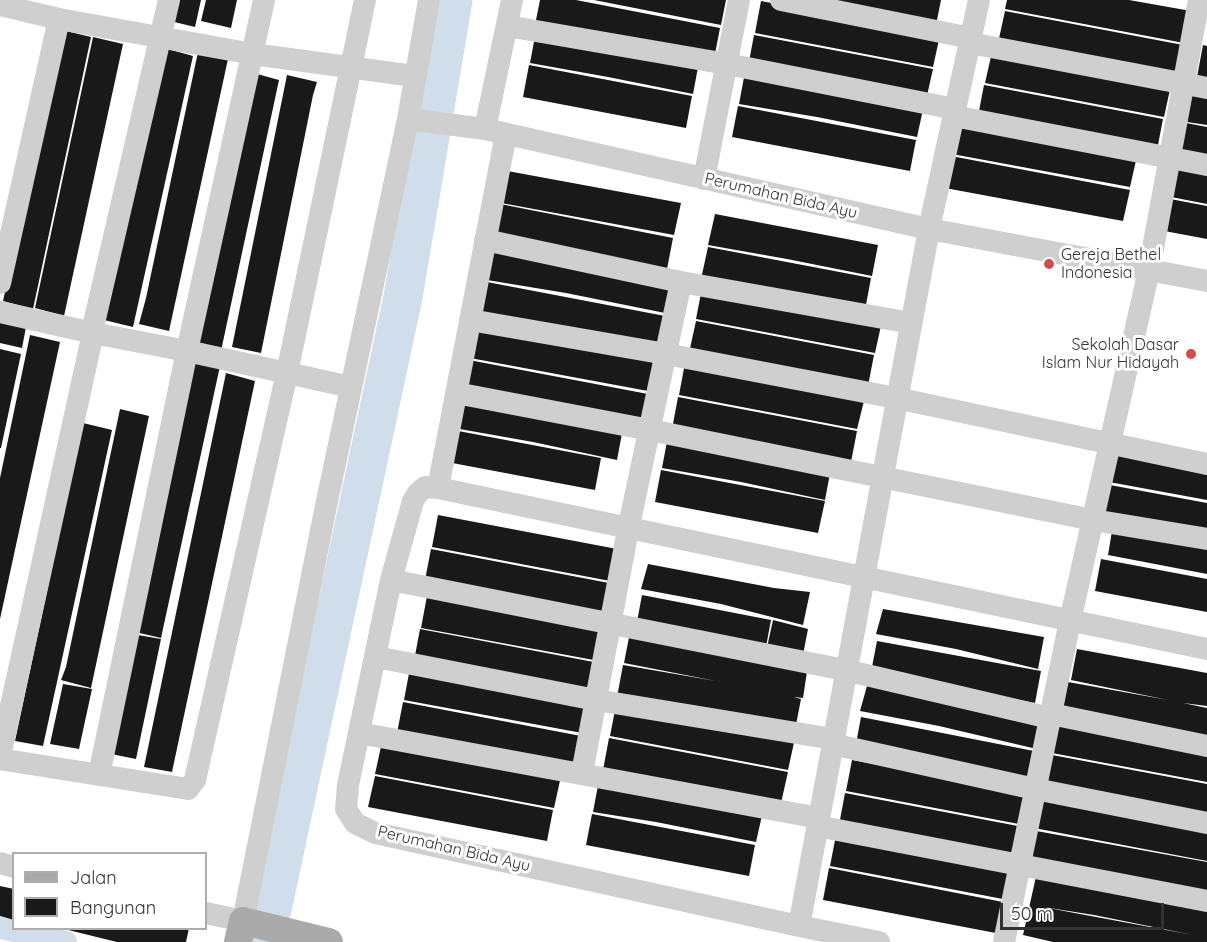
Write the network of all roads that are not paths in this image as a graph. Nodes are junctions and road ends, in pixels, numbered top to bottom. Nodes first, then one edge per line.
1 (169, 0) edge
2 (264, 0) edge
3 (365, 0) edge
4 (429, 0) edge
5 (512, 0) edge
6 (739, 0) edge
7 (781, 0) edge
8 (979, 0) edge
9 (1198, 0) edge
10 (1207, 2) edge
11 (0, 6) edge
12 (59, 20) junction
13 (507, 26) junction
14 (161, 37) junction
15 (970, 40) junction
16 (253, 54) junction
17 (727, 64) junction
18 (352, 68) junction
19 (414, 76) junction
20 (1185, 83) junction
21 (1207, 88) edge
22 (955, 112) junction
23 (425, 120) junction
24 (495, 131) junction
25 (1170, 159) junction
26 (1207, 165) edge
27 (704, 179) junction
28 (929, 229) junction
29 (485, 240) junction
30 (1149, 270) junction
31 (1207, 281) edge
32 (0, 282) edge
33 (681, 282) junction
34 (0, 312) edge
35 (470, 320) junction
36 (911, 323) junction
37 (93, 333) junction
38 (187, 351) junction
39 (666, 354) junction
40 (286, 373) junction
41 (351, 387) junction
42 (456, 393) junction
43 (897, 398) junction
44 (650, 430) junction
45 (1110, 443) junction
46 (1207, 464) edge
47 (882, 476) junction
48 (438, 488) junction
49 (1093, 520) junction
50 (628, 530) junction
51 (1207, 539) edge
52 (862, 579) junction
53 (391, 580) junction
54 (1070, 621) junction
55 (610, 625) junction
56 (1207, 649) edge
57 (10, 655) edge
58 (376, 657) junction
59 (845, 670) junction
60 (596, 700) junction
61 (1050, 716) junction
62 (359, 733) junction
63 (832, 742) junction
64 (1207, 746) edge
65 (0, 758) edge
66 (582, 773) junction
67 (99, 775) junction
68 (1035, 789) junction
69 (818, 822) junction
70 (1207, 823) edge
71 (1020, 865) junction
72 (1207, 901) edge
73 (207, 913) edge
74 (799, 926) junction
75 (247, 929) edge
76 (329, 942) edge
77 (879, 942) edge
78 (1004, 942) edge

1 - 14 street
2 - 16 street
3 - 18 street
4 - 19 street
5 - 13 street
6 - 17 street
7 - 15 street
8 - 15 street
9 - 10 street
9 - 20 street
11 - 12 street
12 - 14 street
12 - 32 street
13 - 17 street
13 - 24 street
14 - 16 street
14 - 37 street
15 - 20 street
15 - 22 street
16 - 18 street
16 - 38 street
17 - 22 street
17 - 27 street
18 - 19 street
18 - 40 street
19 - 23 street
20 - 21 street
20 - 25 street
22 - 25 street
22 - 28 street
23 - 24 street, Perumahan Bida Ayu
23 - 41 street
24 - 27 street, Perumahan Bida Ayu
24 - 29 street
25 - 26 street
25 - 30 street
27 - 28 street, Perumahan Bida Ayu
28 - 30 street, Perumahan Bida Ayu
28 - 36 street
29 - 33 street
29 - 35 street
30 - 31 street, Perumahan Bida Ayu
30 - 45 street
33 - 36 street
33 - 39 street
34 - 37 street
35 - 39 street
35 - 42 street
36 - 43 street
37 - 38 street
37 - 57 street
38 - 40 street
38 - 67 street
39 - 43 street
39 - 44 street
40 - 41 street
40 - 67 street
41 - 75 street
42 - 44 street
42 - 48 street
43 - 45 street
43 - 47 street
44 - 47 street
44 - 50 street
45 - 46 street
45 - 49 street
47 - 49 street
47 - 52 street
48 - 50 street
48 - 53 street, Perumahan Bida Ayu
49 - 51 street
49 - 54 street
50 - 52 street
50 - 55 street
52 - 54 street
52 - 59 street
53 - 55 street
53 - 58 street, Perumahan Bida Ayu
54 - 56 street
54 - 61 street
55 - 59 street
55 - 60 street
57 - 65 street
58 - 60 street
58 - 62 street, Perumahan Bida Ayu
59 - 61 street
59 - 63 street
60 - 63 street
60 - 66 street
61 - 64 street
61 - 68 street
62 - 66 street
62 - 74 street, Perumahan Bida Ayu
63 - 68 street
63 - 69 street
65 - 67 street
66 - 69 street
68 - 70 street
68 - 71 street
69 - 71 street
69 - 74 street
71 - 72 street
71 - 78 street
73 - 75 street
74 - 77 street, Perumahan Bida Ayu
75 - 76 main road

